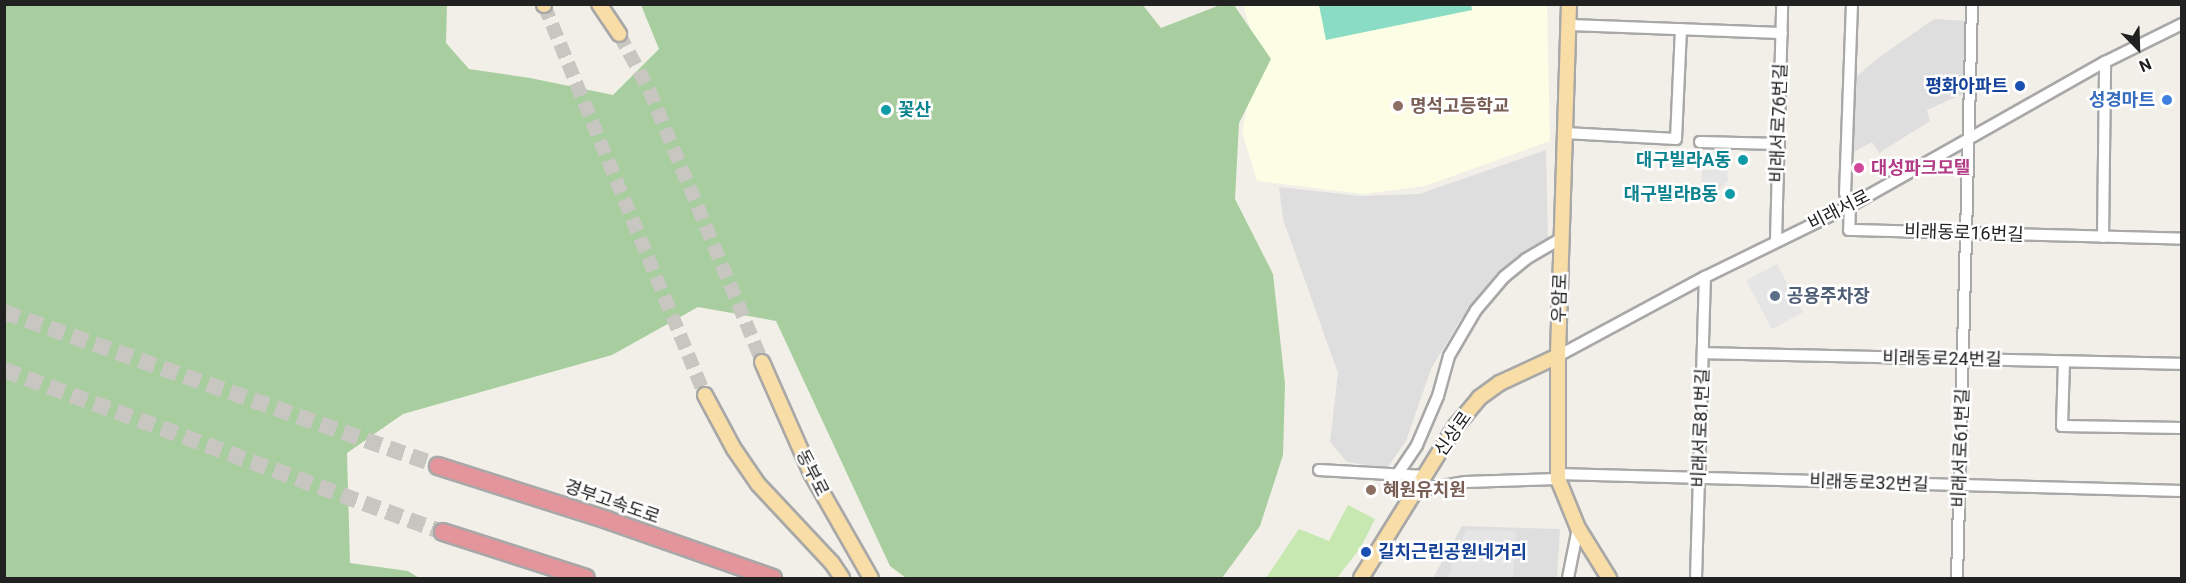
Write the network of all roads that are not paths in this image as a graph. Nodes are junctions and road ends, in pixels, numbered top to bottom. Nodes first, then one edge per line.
1 (599, 4) edge
2 (1569, 4) edge
3 (1782, 4) edge
4 (1852, 4) edge
5 (1972, 4) edge
6 (2181, 24) edge
7 (1569, 25) junction
8 (1681, 29) junction
9 (1782, 33) junction
10 (619, 34) tunnel mouth
11 (2105, 62) junction
12 (1565, 133) junction
13 (1970, 138) junction
14 (1700, 142) dead end
15 (1779, 144) junction
16 (1850, 206) junction
17 (1967, 233) junction
18 (2103, 237) junction
19 (1562, 238) junction
20 (2181, 239) edge
21 (1776, 241) junction
22 (1705, 277) junction
23 (1703, 353) junction
24 (1558, 356) junction
25 (1964, 359) junction
26 (762, 362) tunnel mouth
27 (2064, 362) junction
28 (2181, 364) edge
29 (705, 395) tunnel mouth
30 (2181, 428) edge
31 (438, 466) tunnel mouth
32 (1319, 470) dead end
33 (1397, 475) junction
34 (1425, 476) junction
35 (1557, 477) junction
36 (1699, 478) junction
37 (1960, 485) junction
38 (1415, 491) junction
39 (2181, 491) edge
40 (1578, 528) junction
41 (443, 532) tunnel mouth
42 (586, 579) edge
43 (773, 579) edge
44 (842, 579) edge
45 (871, 579) edge
46 (1361, 579) edge
47 (1568, 579) edge
48 (1609, 579) edge
49 (1696, 579) edge
50 (1957, 579) edge

1 - 10 main road
2 - 7 main road, 우암로
3 - 9 street, 비래서로76번길
4 - 16 street
5 - 13 street, 비래서로61번길
6 - 11 street, 비래서로
7 - 8 street
7 - 12 main road, 우암로
8 - 9 street
8 - 12 street
9 - 15 street, 비래서로76번길
11 - 13 street, 비래서로
11 - 18 street
12 - 19 main road, 우암로
13 - 16 street, 비래서로
13 - 17 street, 비래서로61번길
14 - 15 street
15 - 21 street, 비래서로76번길
16 - 17 street, 비래동로16번길
16 - 21 street, 비래서로
17 - 18 street, 비래동로16번길
17 - 25 street, 비래서로61번길
18 - 20 street, 비래동로16번길
19 - 24 main road, 우암로
19 - 33 street
21 - 22 street, 비래서로
22 - 23 street, 비래서로81번길
22 - 24 street, 비래서로
23 - 25 street, 비래동로24번길
23 - 36 street, 비래서로81번길
24 - 34 main road, 신상로
24 - 35 main road, 우암로
25 - 27 street, 비래동로24번길
25 - 37 street, 비래서로61번길
26 - 45 main road, 동부로
27 - 28 street, 비래동로24번길
27 - 30 street
29 - 44 main road
31 - 43 highway, 경부고속도로
32 - 33 street
33 - 34 street
34 - 38 main road, 신상로
35 - 36 street, 비래동로32번길
35 - 38 street, 비래동로32번길
35 - 40 main road, 우암로
36 - 37 street, 비래동로32번길
36 - 49 street, 비래서로81번길
37 - 39 street, 비래동로32번길
37 - 50 street, 비래서로61번길
38 - 46 main road, 신상로
40 - 47 street
40 - 48 main road, 우암로
41 - 42 highway

